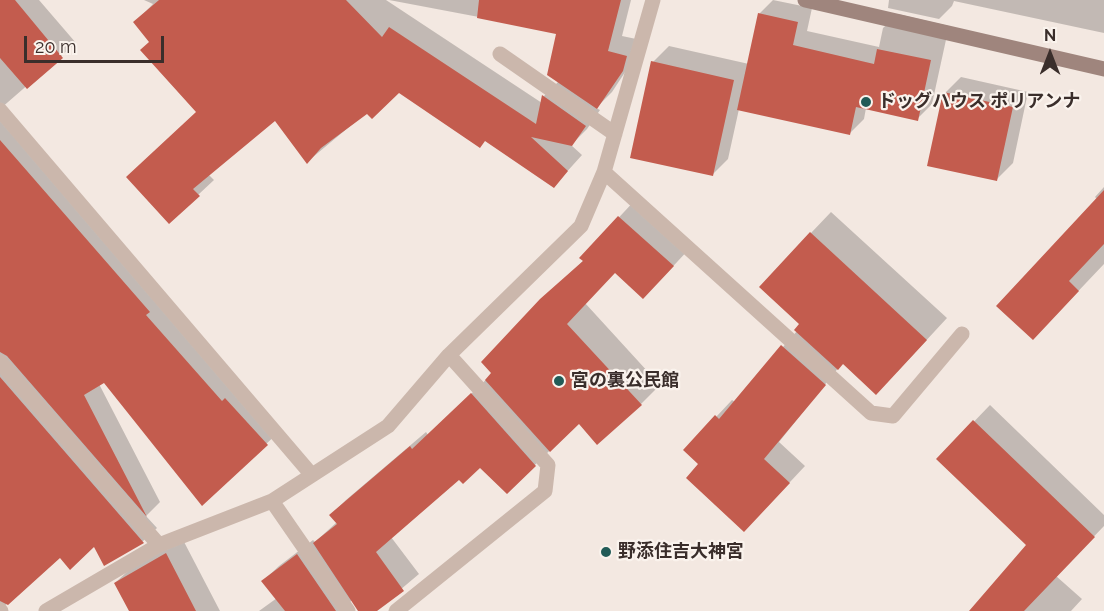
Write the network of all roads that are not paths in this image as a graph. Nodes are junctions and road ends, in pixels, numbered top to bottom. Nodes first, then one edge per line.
1 (653, 0) edge
2 (805, 0) edge
3 (500, 54) dead end
4 (1104, 69) edge
5 (0, 110) edge
6 (615, 134) junction
7 (604, 172) junction
8 (963, 334) dead end
9 (449, 355) junction
10 (0, 362) edge
11 (311, 474) junction
12 (272, 501) junction
13 (159, 545) junction
14 (46, 611) edge
15 (348, 611) edge
16 (396, 611) edge

1 - 6 street
2 - 4 main road
3 - 6 street
5 - 11 street
6 - 7 street
7 - 8 street
7 - 9 street
9 - 11 street
9 - 16 street
10 - 13 street
11 - 12 street
12 - 13 street
12 - 15 street
13 - 14 street

